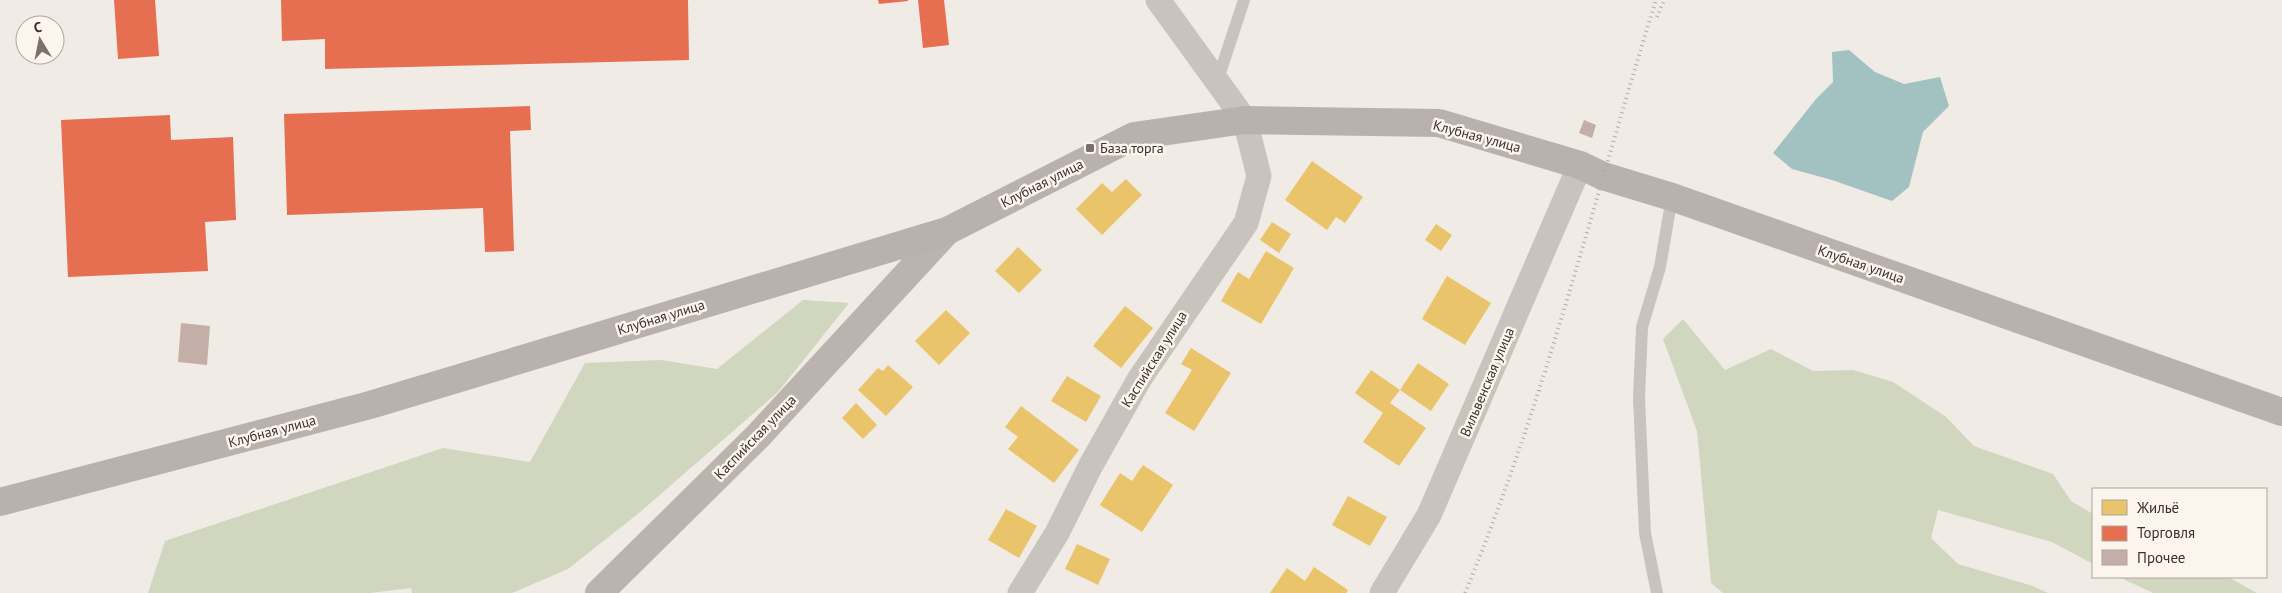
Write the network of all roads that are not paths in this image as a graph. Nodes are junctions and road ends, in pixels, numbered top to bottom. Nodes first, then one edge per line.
1 (1158, 0) edge
2 (1244, 0) edge
3 (1217, 82) junction
4 (1245, 120) junction
5 (1580, 165) junction
6 (1672, 197) junction
7 (947, 231) junction
8 (2282, 412) edge
9 (0, 502) edge
10 (599, 593) edge
11 (1020, 593) edge
12 (1382, 593) edge
13 (1657, 593) edge

1 - 3 street
2 - 3 lane
3 - 4 street
4 - 5 main road, Клубная улица
4 - 7 main road, Клубная улица
4 - 11 street, Каспийская улица
5 - 6 main road, Клубная улица
5 - 12 street, Вильвенская улица
6 - 8 main road, Клубная улица
6 - 13 lane
7 - 9 main road, Клубная улица
7 - 10 street, Каспийская улица

